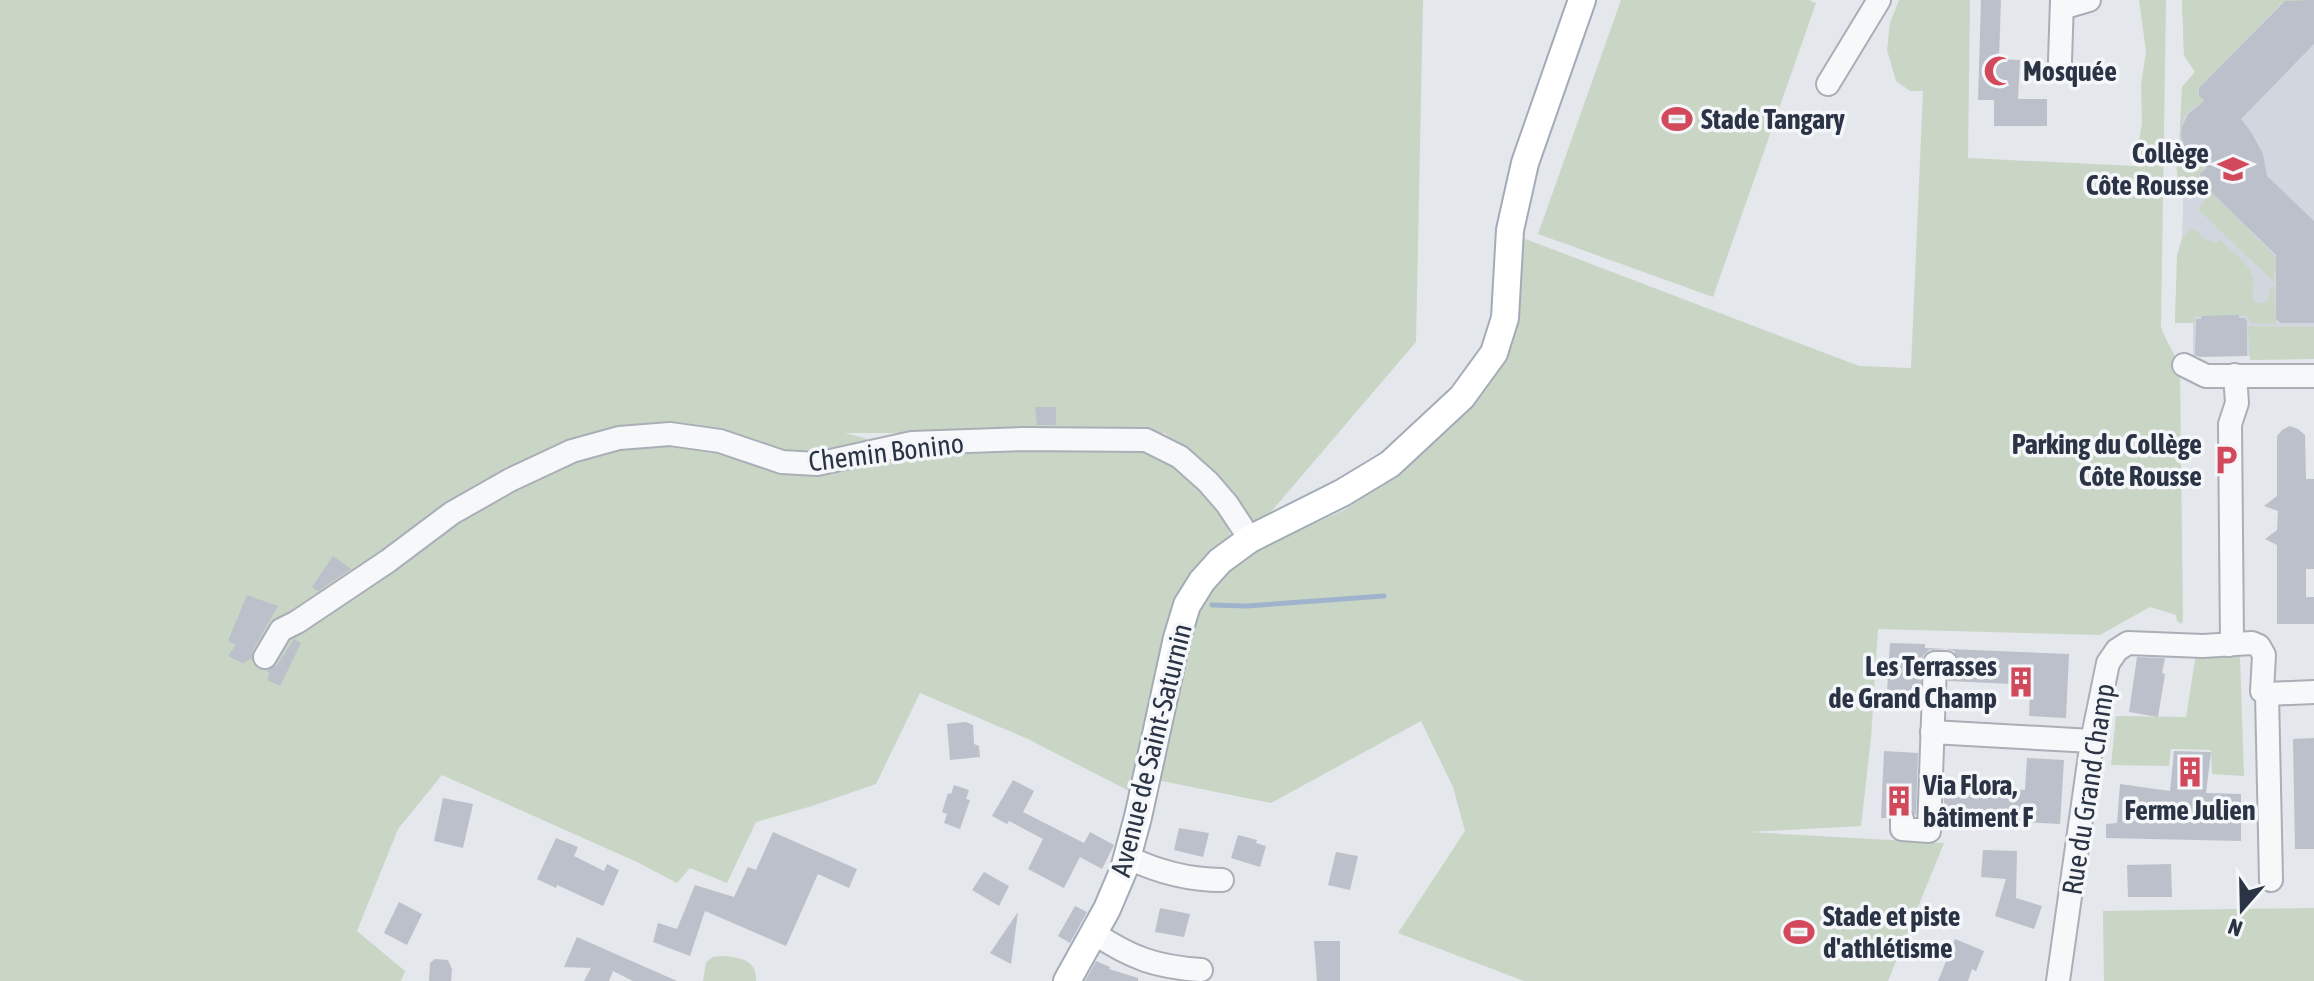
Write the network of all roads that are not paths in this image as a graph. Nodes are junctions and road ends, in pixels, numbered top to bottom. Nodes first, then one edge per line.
1 (1582, 0) edge
2 (1879, 0) edge
3 (2089, 0) edge
4 (2062, 4) edge
5 (2060, 61) dead end
6 (1828, 84) dead end
7 (2184, 365) dead end
8 (2235, 375) junction
9 (2314, 376) edge
10 (1250, 539) junction
11 (2229, 645) junction
12 (265, 657) dead end
13 (1946, 663) dead end
14 (2314, 692) edge
15 (2267, 694) junction
16 (1932, 732) junction
17 (2092, 741) junction
18 (1902, 819) dead end
19 (1127, 857) junction
20 (1222, 880) dead end
21 (2271, 880) dead end
22 (1094, 933) junction
23 (1201, 970) dead end
24 (1067, 981) edge
25 (2058, 981) edge

1 - 10 main road, Avenue de Saint-Saturnin
2 - 6 street
3 - 4 street
4 - 5 street
7 - 8 street
8 - 9 street
8 - 11 street
10 - 12 street, Chemin Bonino
10 - 19 main road, Avenue de Saint-Saturnin
11 - 15 street, Rue du Grand Champ
11 - 17 street, Rue du Grand Champ
13 - 16 street
14 - 15 street
15 - 21 street
16 - 17 street
16 - 18 street
17 - 25 street, Rue du Grand Champ
19 - 20 street
19 - 22 main road, Avenue de Saint-Saturnin
22 - 23 street
22 - 24 main road, Avenue de Saint-Saturnin

